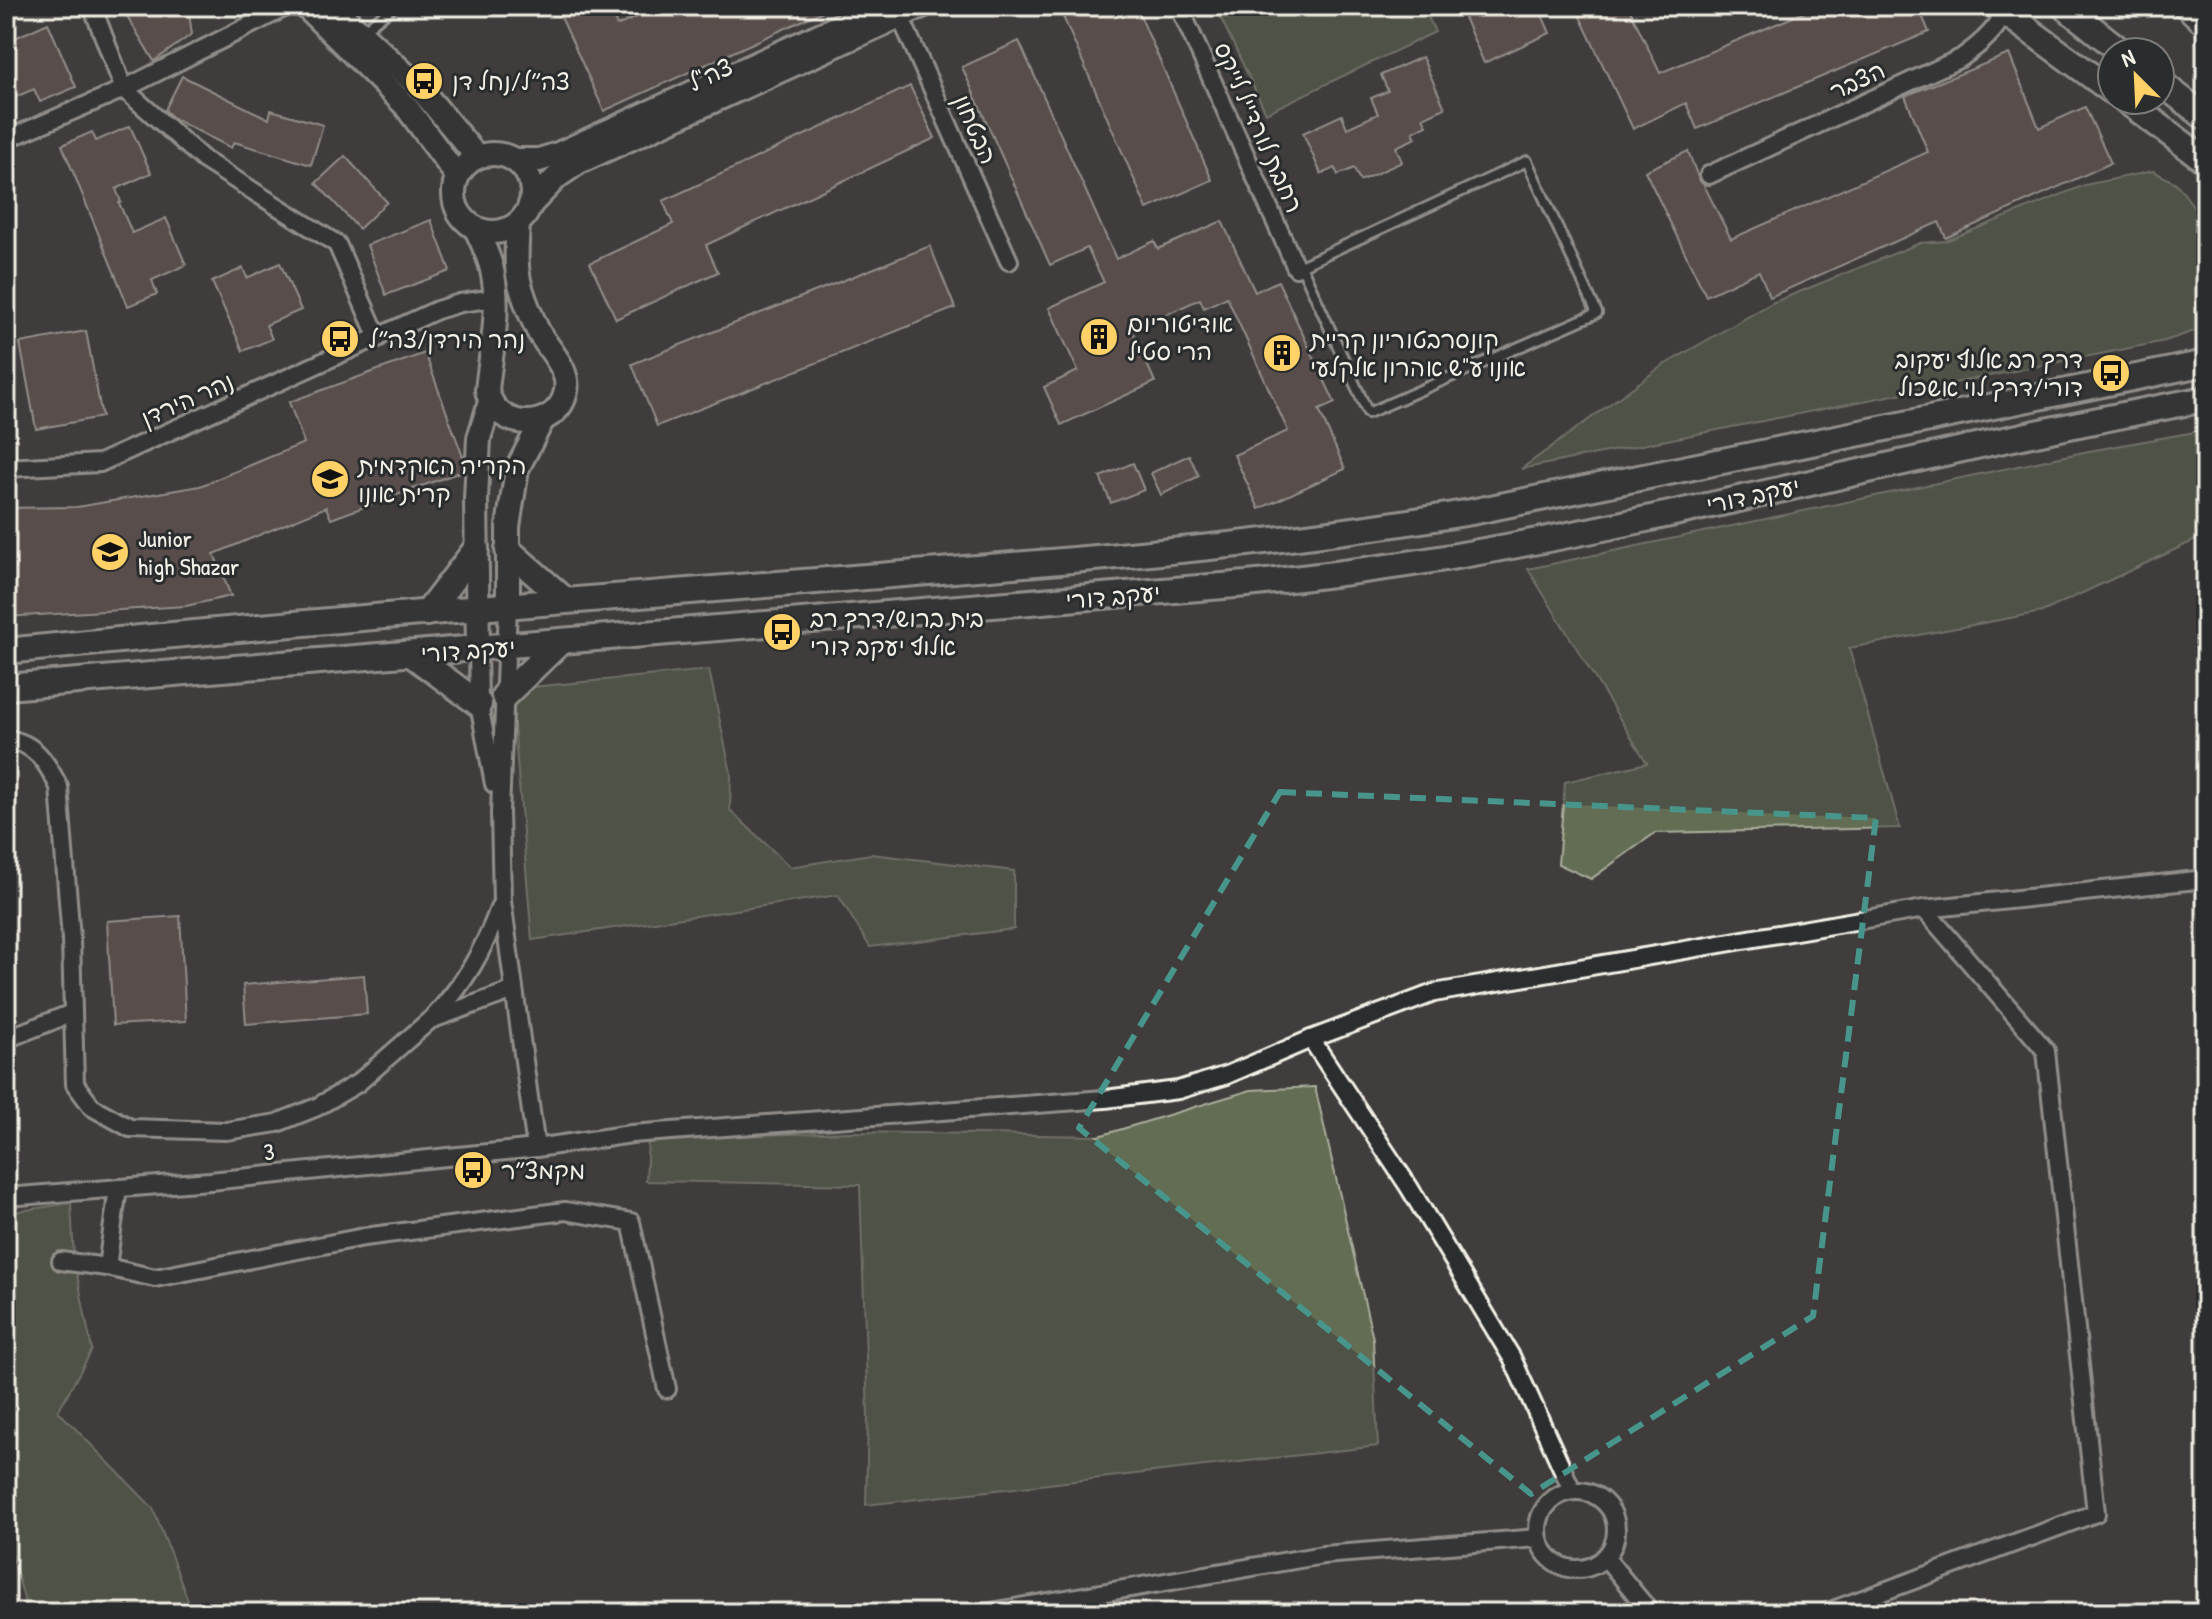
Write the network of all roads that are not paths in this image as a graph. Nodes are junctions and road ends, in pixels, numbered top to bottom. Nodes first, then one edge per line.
1 (92, 6) edge
2 (288, 6) edge
3 (305, 6) edge
4 (332, 6) edge
5 (394, 6) edge
6 (922, 6) edge
7 (1179, 6) edge
8 (2064, 6) edge
9 (2181, 6) edge
10 (2005, 8) edge
11 (891, 11) edge
12 (2206, 29) edge
13 (360, 33) junction
14 (2102, 36) edge
15 (2096, 79) edge
16 (124, 89) junction
17 (2176, 95) edge
18 (2146, 116) edge
19 (2206, 118) edge
20 (19, 134) dead end
21 (477, 157) junction
22 (514, 160) junction
23 (2206, 161) edge
24 (1709, 175) dead end
25 (457, 176) junction
26 (524, 214) junction
27 (476, 229) junction
28 (1009, 261) dead end
29 (1298, 266) junction
30 (495, 298) junction
31 (378, 338) junction
32 (2206, 363) edge
33 (2206, 399) edge
34 (490, 402) junction
35 (543, 419) junction
36 (6, 468) edge
37 (476, 549) junction
38 (508, 550) junction
39 (566, 601) junction
40 (508, 606) junction
41 (477, 608) junction
42 (427, 613) junction
43 (559, 643) junction
44 (506, 646) junction
45 (478, 649) junction
46 (6, 651) edge
47 (411, 654) junction
48 (6, 687) edge
49 (504, 696) junction
50 (479, 704) junction
51 (6, 739) edge
52 (500, 813) junction
53 (2206, 879) edge
54 (502, 901) junction
55 (1924, 909) junction
56 (514, 990) junction
57 (72, 1013) junction
58 (430, 1020) junction
59 (6, 1039) edge
60 (1311, 1039) junction
61 (536, 1148) junction
62 (118, 1188) junction
63 (6, 1197) edge
64 (61, 1261) dead end
65 (107, 1267) junction
66 (667, 1389) dead end
67 (1572, 1490) junction
68 (1538, 1538) junction
69 (1605, 1557) junction
70 (985, 1613) edge
71 (1651, 1613) edge
72 (1825, 1613) edge

1 - 16 street
2 - 16 street
3 - 25 street
4 - 13 street
5 - 13 lane
6 - 11 street, צה"ל
7 - 29 street, רחבת לורדייל לייקס
8 - 14 main road
9 - 12 street
10 - 15 main road
10 - 24 street, הצבר
11 - 22 street, צה"ל
11 - 26 street, צה"ל
11 - 28 street, הבטחון
13 - 21 street
16 - 20 street
16 - 31 street
17 - 19 main road
18 - 23 main road
21 - 22 street
21 - 25 street
22 - 26 street
25 - 27 street
26 - 27 street
26 - 35 street
27 - 30 street
29 - 29 lane
30 - 31 street, נהר הירדן
30 - 34 street
31 - 36 street, נהר הירדן
32 - 39 main road, יעקב דורי
33 - 43 main road, יעקב דורי
34 - 35 street
34 - 37 street
35 - 38 street
37 - 41 street
37 - 42 main road
38 - 39 main road
38 - 40 street
39 - 40 main road, יעקב דורי
40 - 41 main road, יעקב דורי
40 - 44 street
41 - 42 main road, יעקב דורי
41 - 45 street
42 - 46 main road, יעקב דורי
43 - 44 main road, יעקב דורי
43 - 49 main road
44 - 45 main road, יעקב דורי
44 - 49 street
45 - 47 main road, יעקב דורי
45 - 50 street
47 - 48 main road, יעקב דורי
47 - 50 main road
49 - 52 street
50 - 52 street
51 - 57 street
52 - 54 street
53 - 55 street, 3
54 - 56 street
54 - 58 street
55 - 60 street, 3
55 - 72 street
56 - 58 street
56 - 61 street
57 - 58 street
57 - 59 street
60 - 61 street, 3
60 - 67 street
61 - 62 street, 3
62 - 63 street, 3
62 - 65 street
64 - 65 street
65 - 66 street
67 - 68 street
67 - 69 street
68 - 69 street
68 - 70 street
69 - 71 street

